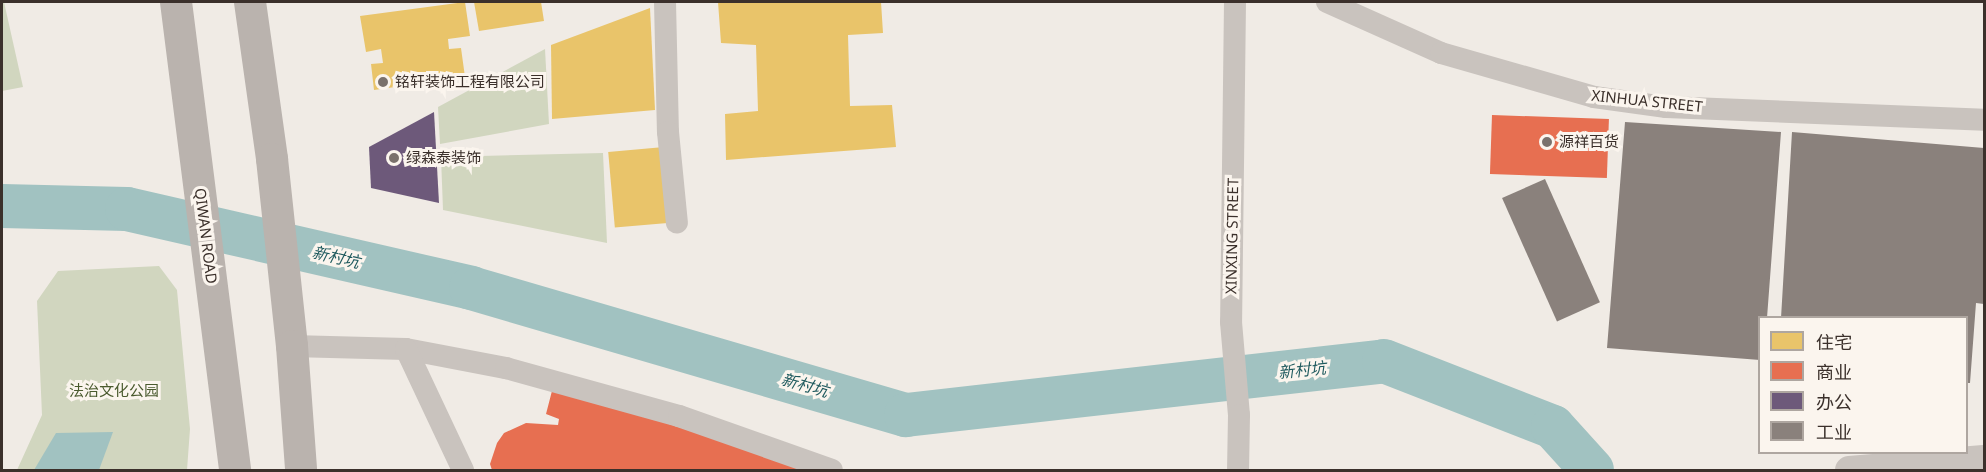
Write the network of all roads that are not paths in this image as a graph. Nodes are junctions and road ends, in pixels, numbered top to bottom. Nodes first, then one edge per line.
1 (176, 2) edge
2 (250, 2) edge
3 (665, 2) edge
4 (1235, 2) edge
5 (1327, 2) edge
6 (1984, 120) edge
7 (676, 223) dead end
8 (292, 346) junction
9 (406, 349) junction
10 (296, 415) junction
11 (228, 418) junction
12 (1984, 459) edge
13 (214, 471) edge
14 (235, 471) edge
15 (301, 471) edge
16 (324, 471) edge
17 (463, 471) edge
18 (831, 471) edge
19 (1238, 471) edge
20 (1849, 471) edge

1 - 11 main road, QIWAN ROAD
2 - 8 main road
3 - 7 street
4 - 19 street, XINXING STREET
5 - 6 street, XINHUA STREET
8 - 9 street
8 - 10 main road
9 - 17 street
9 - 18 street
10 - 15 main road
10 - 16 main road
11 - 13 main road
11 - 14 main road, QIWAN ROAD
12 - 20 street

